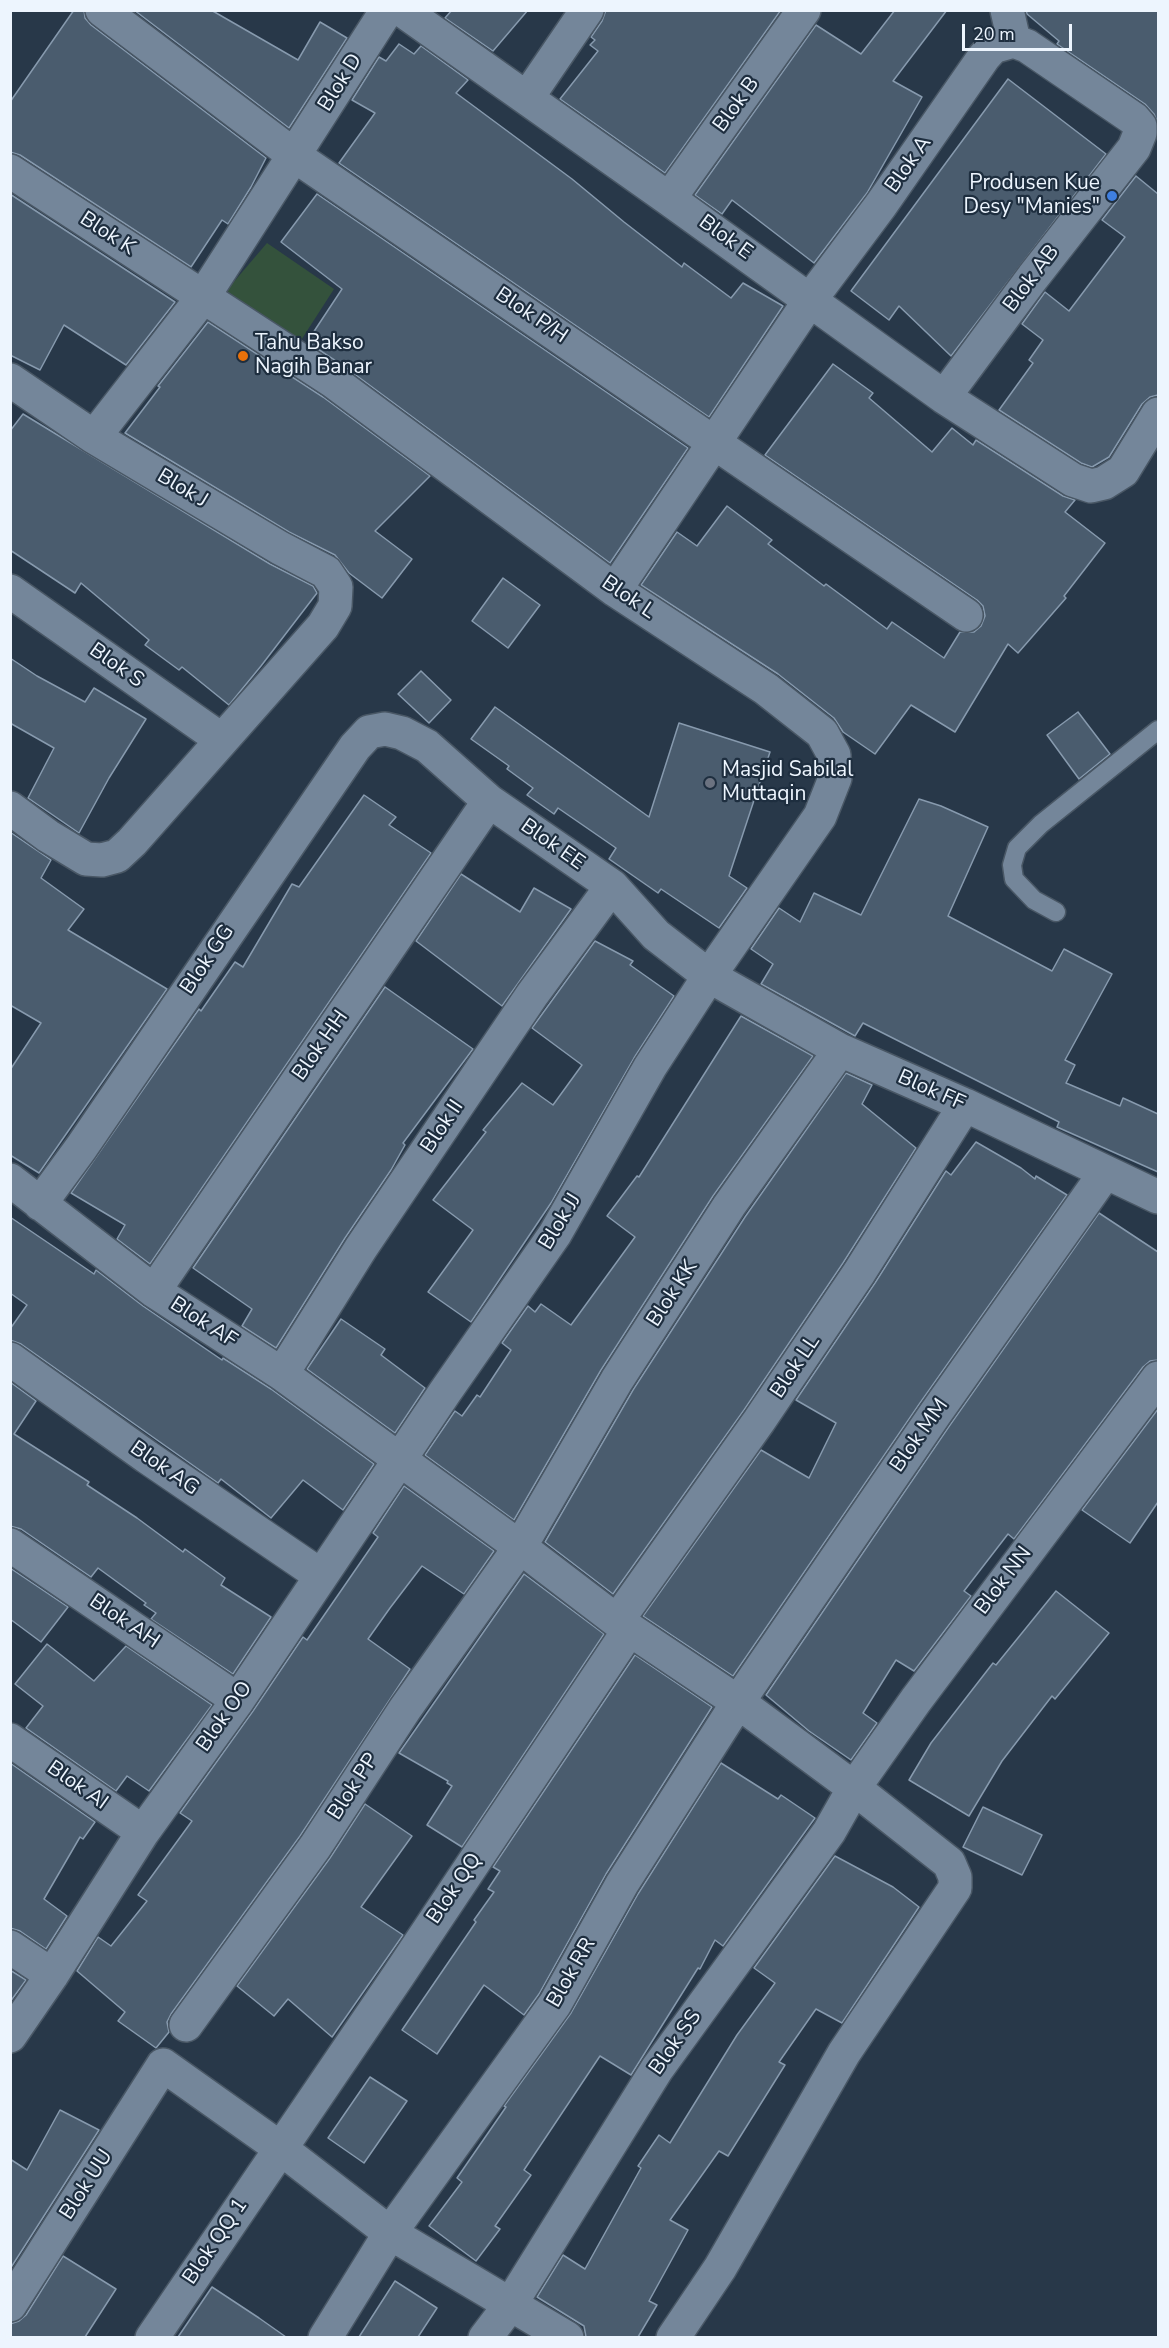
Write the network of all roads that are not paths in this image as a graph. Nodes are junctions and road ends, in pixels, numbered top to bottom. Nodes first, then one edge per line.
1 (102, 10) edge
2 (387, 10) edge
3 (402, 10) edge
4 (587, 10) edge
5 (804, 10) edge
6 (1010, 26) edge
7 (527, 98) junction
8 (1149, 140) edge
9 (295, 156) junction
10 (10, 171) edge
11 (669, 199) junction
12 (203, 297) junction
13 (810, 300) junction
14 (10, 380) edge
15 (944, 397) junction
16 (1158, 414) edge
17 (94, 436) junction
18 (715, 442) junction
19 (615, 590) junction
20 (10, 591) edge
21 (966, 615) dead end
22 (385, 729) joint
23 (1158, 730) edge
24 (222, 740) junction
25 (489, 801) junction
26 (10, 808) edge
27 (612, 886) junction
28 (1056, 912) dead end
29 (709, 976) junction
30 (840, 1050) junction
31 (965, 1105) junction
32 (1106, 1173) junction
33 (10, 1180) edge
34 (1158, 1197) edge
35 (40, 1204) junction
36 (154, 1291) junction
37 (10, 1359) edge
38 (282, 1374) junction
39 (1158, 1378) edge
40 (400, 1460) junction
41 (10, 1545) edge
42 (520, 1547) junction
43 (320, 1575) junction
44 (623, 1625) junction
45 (238, 1700) junction
46 (738, 1702) junction
47 (10, 1740) edge
48 (854, 1788) junction
49 (143, 1832) junction
50 (10, 1947) edge
51 (52, 1975) junction
52 (186, 2025) dead end
53 (10, 2036) edge
54 (280, 2148) junction
55 (390, 2233) junction
56 (10, 2305) edge
57 (510, 2306) junction
58 (152, 2337) edge
59 (325, 2337) edge
60 (485, 2337) edge
61 (567, 2337) edge
62 (673, 2337) edge

1 - 9 street, Blok P/H
2 - 9 street, Blok D
3 - 7 street, Blok E
4 - 7 street
5 - 11 street, Blok B
6 - 8 street, Blok AB
6 - 13 street, Blok A
7 - 11 street, Blok E
8 - 15 street, Blok AB
9 - 12 street, Blok D
9 - 18 street, Blok P/H
10 - 12 street, Blok K
11 - 13 street, Blok E
12 - 17 street, Blok D
12 - 19 street, Blok L
13 - 15 street, Blok E
13 - 18 street, Blok A
14 - 17 street, Blok J
15 - 16 street, Blok E
17 - 24 street, Blok J
18 - 19 street, Blok A
18 - 21 street, Blok P/H
19 - 29 street, Blok L
20 - 24 street, Blok S
22 - 25 street, Blok EE
22 - 35 street, Blok GG
23 - 28 lane
24 - 26 street
25 - 27 street, Blok EE
25 - 36 street, Blok HH
27 - 29 street, Blok EE
27 - 38 street, Blok II
29 - 30 street, Blok FF
29 - 40 street, Blok JJ
30 - 31 street, Blok FF
30 - 42 street, Blok KK
31 - 32 street, Blok FF
31 - 44 street, Blok LL
32 - 34 street, Blok FF
32 - 46 street, Blok MM
33 - 35 street, Blok AF
35 - 36 street, Blok AF
36 - 38 street, Blok AF
37 - 43 street, Blok AG
38 - 40 street, Blok AF
39 - 48 street, Blok NN
40 - 42 street, Blok AF
40 - 43 street, Blok OO
41 - 45 street, Blok AH
42 - 44 street, Blok AF
42 - 52 street, Blok PP
43 - 45 street, Blok OO
44 - 46 street, Blok AF
44 - 54 street, Blok QQ
45 - 49 street, Blok OO
46 - 48 street, Blok AF
46 - 55 street, Blok RR
47 - 49 street, Blok AI
48 - 57 street, Blok SS
48 - 62 street, Blok AF
49 - 51 street, Blok OO
50 - 51 street
51 - 53 street, Blok OO
54 - 55 street
54 - 56 street, Blok UU
54 - 58 street, Blok QQ 1
55 - 57 street
55 - 59 street, Blok RR
57 - 60 street, Blok SS
57 - 61 street

